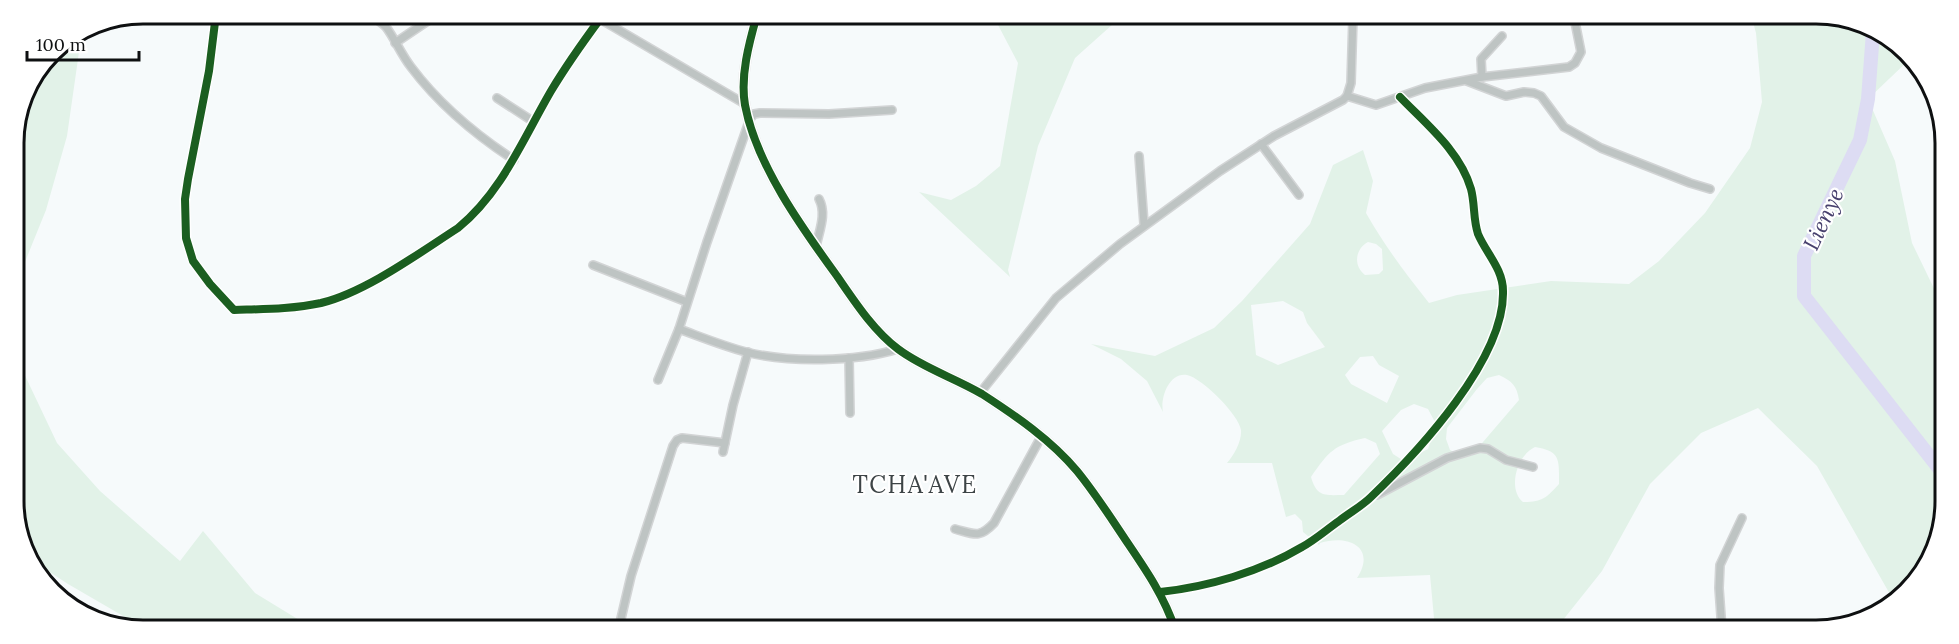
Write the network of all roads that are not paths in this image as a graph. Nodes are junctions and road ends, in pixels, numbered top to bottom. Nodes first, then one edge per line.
1 (215, 24) edge
2 (383, 24) edge
3 (423, 24) edge
4 (594, 24) edge
5 (611, 24) edge
6 (755, 24) edge
7 (1353, 24) edge
8 (1576, 24) edge
9 (1502, 36) dead end
10 (395, 43) junction
11 (1482, 77) junction
12 (1467, 81) junction
13 (1347, 96) junction
14 (1400, 97) junction
15 (497, 98) dead end
16 (745, 104) junction
17 (892, 110) dead end
18 (750, 119) junction
19 (534, 122) junction
20 (1261, 144) junction
21 (1139, 156) dead end
22 (514, 160) junction
23 (1710, 189) dead end
24 (1299, 195) dead end
25 (819, 199) dead end
26 (1144, 225) junction
27 (816, 246) junction
28 (593, 265) dead end
29 (687, 302) junction
30 (680, 329) junction
31 (898, 350) junction
32 (748, 352) junction
33 (849, 358) junction
34 (658, 380) dead end
35 (980, 393) junction
36 (850, 413) dead end
37 (1041, 437) junction
38 (725, 443) junction
39 (723, 452) dead end
40 (1533, 467) dead end
41 (1370, 499) junction
42 (1742, 518) dead end
43 (955, 529) dead end
44 (1160, 592) junction
45 (621, 620) edge
46 (1171, 620) edge
47 (1722, 620) edge

1 - 22 street
2 - 10 street
3 - 10 street
4 - 19 street
5 - 16 street
6 - 16 street
7 - 13 street
8 - 11 street
9 - 11 street
10 - 22 street
11 - 12 street
12 - 14 street
12 - 23 street
13 - 14 street
13 - 20 street
14 - 41 street
15 - 19 street
16 - 18 street
17 - 18 street
18 - 27 street
18 - 29 street
19 - 22 street
20 - 24 street
20 - 26 street
21 - 26 street
25 - 27 street
26 - 35 street
27 - 31 street
28 - 29 street
29 - 30 street
30 - 32 street
30 - 34 street
31 - 33 street
31 - 35 street
32 - 33 street
32 - 38 street
33 - 36 street
35 - 37 street
37 - 43 street
37 - 44 street
38 - 39 street
38 - 45 street
40 - 41 street
41 - 44 street
42 - 47 street
44 - 46 street

